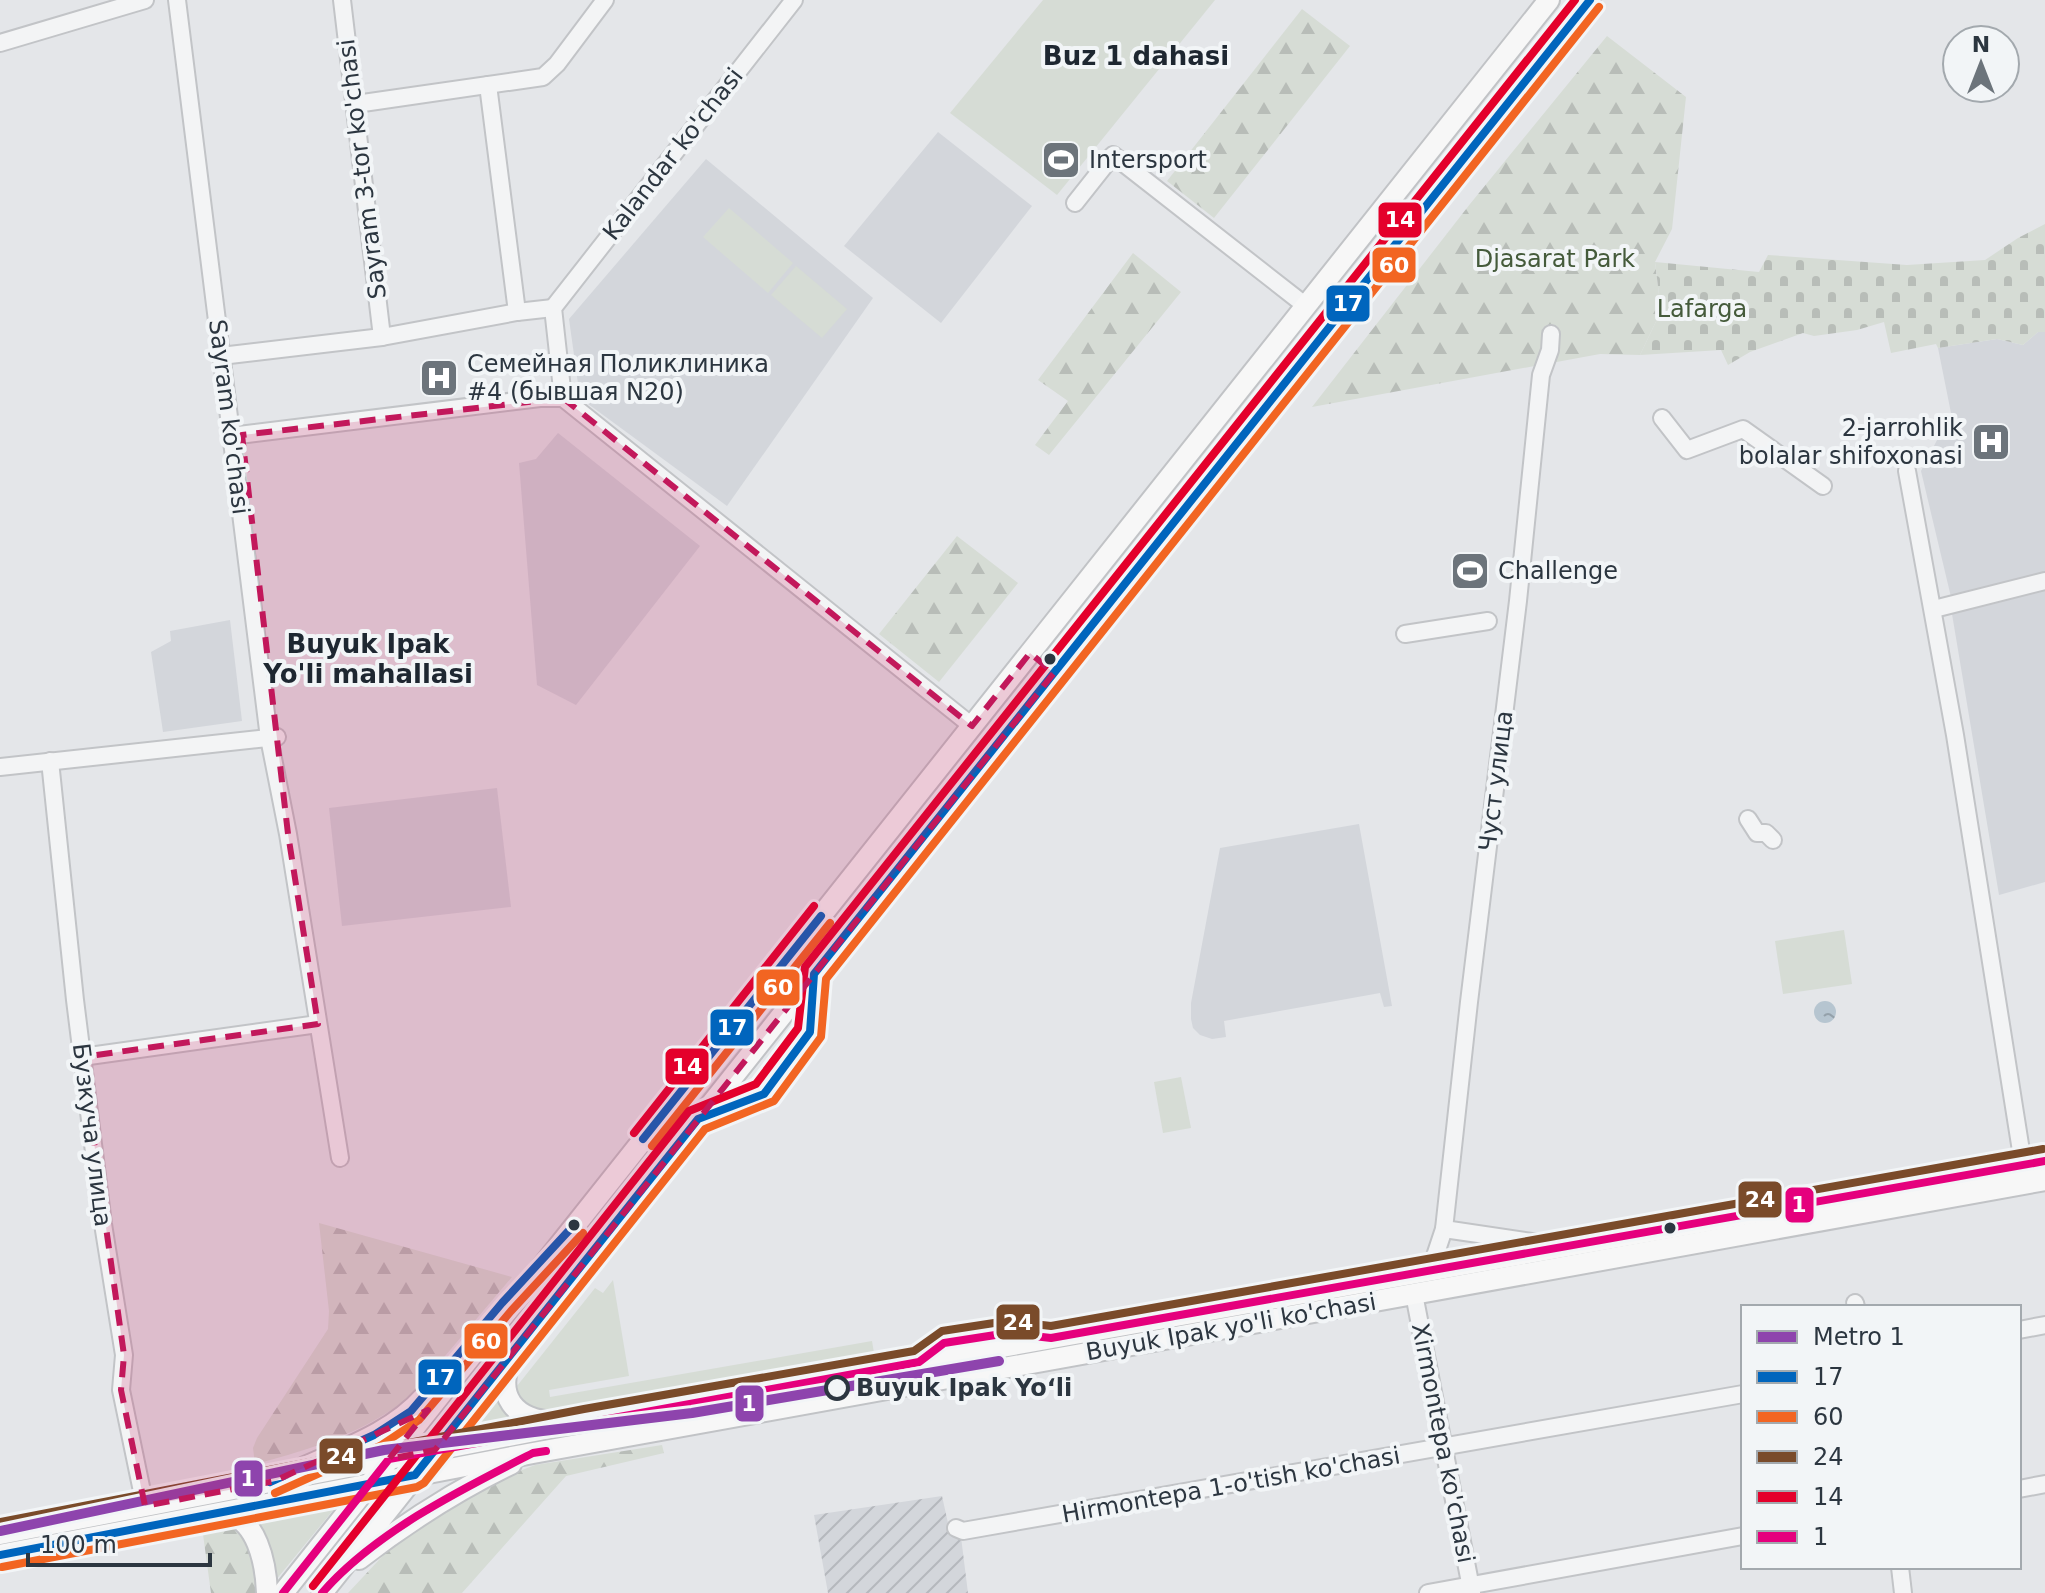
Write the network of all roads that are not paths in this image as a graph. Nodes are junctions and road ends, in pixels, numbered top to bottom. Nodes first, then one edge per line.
1 (145, 0) edge
2 (177, 0) edge
3 (188, 0) edge
4 (342, 0) edge
5 (605, 0) edge
6 (794, 0) edge
7 (1549, 0) edge
8 (1590, 0) edge
9 (0, 43) edge
10 (488, 85) junction
11 (356, 104) junction
12 (1075, 203) dead end
13 (1306, 306) junction
14 (553, 308) junction
15 (517, 312) junction
16 (1551, 334) dead end
17 (382, 337) junction
18 (227, 355) junction
19 (563, 398) junction
20 (1662, 418) dead end
21 (237, 435) junction
22 (1907, 471) dead end
23 (1823, 486) dead end
24 (2045, 581) edge
25 (1934, 609) junction
26 (1488, 621) dead end
27 (1405, 634) dead end
28 (1030, 653) junction
29 (1054, 673) junction
30 (972, 726) junction
31 (274, 737) junction
32 (50, 761) junction
33 (0, 767) edge
34 (1748, 819) dead end
35 (1773, 840) dead end
36 (318, 1024) junction
37 (82, 1057) junction
38 (340, 1158) dead end
39 (2045, 1161) edge
40 (2031, 1177) edge
41 (580, 1219) junction
42 (1444, 1229) junction
43 (1564, 1247) junction
44 (1414, 1279) junction
45 (2045, 1325) edge
46 (2021, 1330) edge
47 (514, 1351) junction
48 (836, 1377) junction
49 (1741, 1394) edge
50 (834, 1399) junction
51 (586, 1421) junction
52 (1444, 1448) junction
53 (435, 1450) junction
54 (533, 1453) junction
55 (389, 1459) junction
56 (415, 1475) junction
57 (275, 1481) junction
58 (369, 1484) junction
59 (2045, 1484) edge
60 (2021, 1489) edge
61 (145, 1506) junction
62 (219, 1513) junction
63 (956, 1528) dead end
64 (0, 1534) edge
65 (1741, 1536) edge
66 (0, 1555) edge
67 (1900, 1569) edge
68 (326, 1587) edge
69 (1471, 1589) edge
70 (267, 1593) edge
71 (283, 1593) edge
72 (1428, 1593) edge
73 (1903, 1593) edge

1 - 9 street
2 - 18 street, Sayram ko'chasi
3 - 18 street, Sayram ko'chasi
4 - 11 street, Sayram 3-tor ko'chasi
5 - 10 street
6 - 14 street, Kalandar ko'chasi
7 - 13 main road
8 - 29 main road
10 - 11 street
10 - 15 street
11 - 17 street, Sayram 3-tor ko'chasi
12 - 13 street
13 - 28 main road
14 - 15 street
14 - 19 street
15 - 17 street
16 - 42 street, Чуст улица
17 - 18 street
18 - 21 street, Sayram ko'chasi
19 - 21 street
19 - 30 street
20 - 23 street
21 - 31 street, Sayram ko'chasi
22 - 25 street
24 - 25 street
25 - 40 street
26 - 27 street
28 - 29 main road
28 - 30 main road
29 - 47 main road
30 - 41 main road
31 - 32 street
31 - 36 street, Sayram ko'chasi
32 - 33 street
32 - 37 street, Бузкуча улица
34 - 35 street
36 - 37 street
36 - 38 street, Sayram ko'chasi
37 - 61 street, Бузкуча улица
39 - 40 main road, Buyuk Ipak yo'li ko'chasi
40 - 43 main road, Buyuk Ipak yo'li ko'chasi
40 - 44 main road, Buyuk Ipak yo'li ko'chasi
41 - 55 main road
41 - 57 main road
42 - 43 street
42 - 44 street, Чуст улица
43 - 44 main road, Buyuk Ipak yo'li ko'chasi
44 - 48 main road, Buyuk Ipak yo'li ko'chasi
44 - 50 main road, Buyuk Ipak yo'li ko'chasi
44 - 52 street, Xirmontepa ko'chasi
45 - 46 street
47 - 51 main road
47 - 53 main road
48 - 50 main road
48 - 51 main road
49 - 52 street, Hirmontepa 1-o'tish ko'chasi
50 - 54 main road, Buyuk Ipak yo'li ko'chasi
51 - 53 main road
52 - 63 street, Hirmontepa 1-o'tish ko'chasi
52 - 69 street, Xirmontepa ko'chasi
53 - 55 main road
53 - 56 main road
54 - 56 main road, Buyuk Ipak yo'li ko'chasi
54 - 68 main road
55 - 57 main road
55 - 58 main road
56 - 58 main road, Buyuk Ipak yo'li ko'chasi
56 - 68 main road
57 - 61 main road
58 - 62 main road, Buyuk Ipak yo'li ko'chasi
58 - 71 main road
59 - 60 street
61 - 64 main road
62 - 66 main road, Buyuk Ipak yo'li ko'chasi
62 - 70 main road
65 - 69 street
67 - 73 street
69 - 72 street

